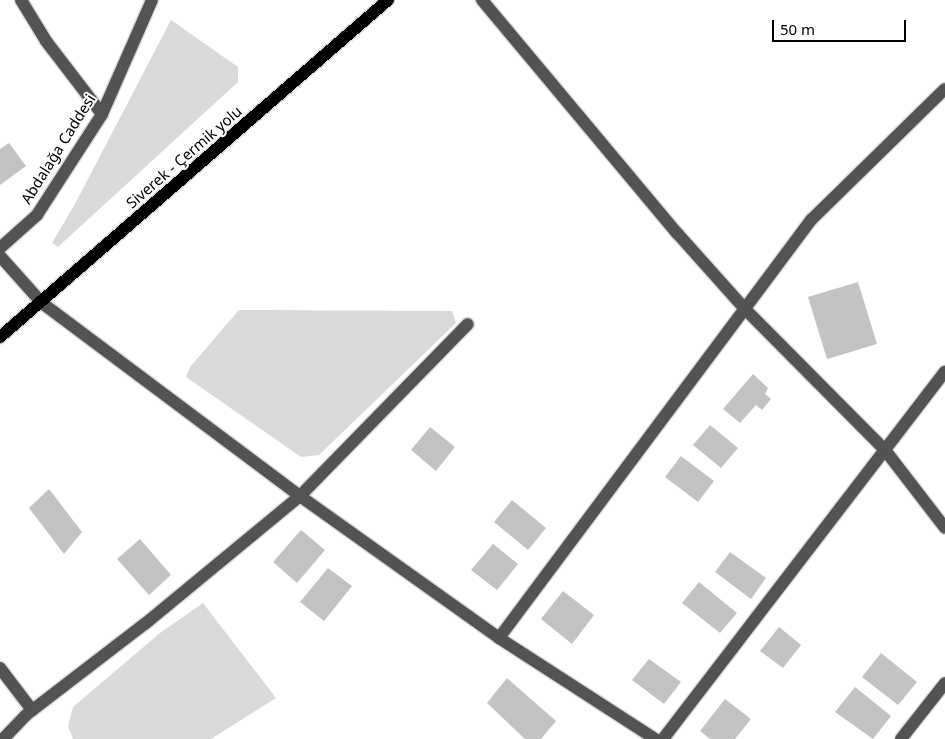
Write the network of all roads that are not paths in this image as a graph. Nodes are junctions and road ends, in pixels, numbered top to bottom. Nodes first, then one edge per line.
1 (21, 0) edge
2 (152, 0) edge
3 (388, 0) edge
4 (482, 0) edge
5 (945, 89) edge
6 (102, 114) junction
7 (0, 248) edge
8 (0, 256) edge
9 (42, 303) junction
10 (745, 308) junction
11 (468, 324) dead end
12 (0, 337) edge
13 (945, 372) edge
14 (885, 450) junction
15 (300, 496) junction
16 (945, 528) edge
17 (499, 638) junction
18 (0, 668) edge
19 (945, 683) edge
20 (32, 710) junction
21 (3, 739) edge
22 (655, 739) edge
23 (663, 739) edge
24 (901, 739) edge

1 - 6 street
2 - 6 street, Abdalağa Caddesi
3 - 9 main road, Siverek - Çermik yolu
4 - 10 street
5 - 10 street
6 - 7 street, Abdalağa Caddesi
8 - 9 street
9 - 12 main road, Siverek - Çermik yolu
9 - 15 street
10 - 14 street
10 - 17 street
11 - 15 street
13 - 14 street
14 - 16 street
14 - 23 street
15 - 17 street
15 - 20 street
17 - 22 street
18 - 20 street
19 - 24 street
20 - 21 street

